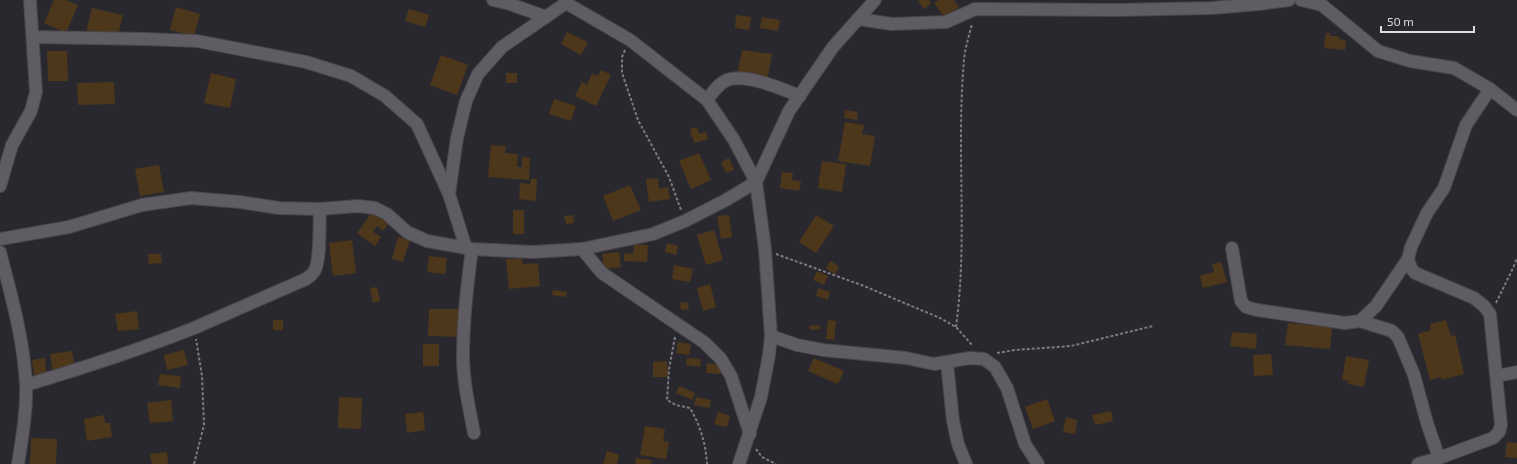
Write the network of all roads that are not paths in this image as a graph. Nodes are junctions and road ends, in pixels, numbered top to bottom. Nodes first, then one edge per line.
1 (30, 0) edge
2 (493, 0) edge
3 (876, 0) edge
4 (1289, 0) edge
5 (1301, 0) edge
6 (566, 2) edge
7 (546, 17) junction
8 (858, 19) junction
9 (33, 37) junction
10 (1490, 89) junction
11 (800, 96) junction
12 (707, 100) junction
13 (1517, 110) edge
14 (756, 182) junction
15 (0, 186) edge
16 (449, 194) junction
17 (320, 209) junction
18 (0, 239) edge
19 (1232, 248) dead end
20 (469, 249) junction
21 (582, 249) junction
22 (0, 252) edge
23 (1408, 260) junction
24 (1360, 321) junction
25 (771, 336) junction
26 (948, 362) junction
27 (1517, 372) edge
28 (1497, 376) junction
29 (26, 384) junction
30 (474, 432) dead end
31 (750, 434) junction
32 (1439, 458) junction
33 (18, 464) edge
34 (739, 464) edge
35 (966, 464) edge
36 (1038, 464) edge
37 (1418, 464) edge

1 - 9 street
2 - 7 street
3 - 8 street
4 - 8 street
5 - 10 street
6 - 7 street
6 - 12 street
7 - 16 street
8 - 11 street
9 - 15 street
9 - 16 street
10 - 13 street
10 - 23 street
11 - 12 street
11 - 14 street
12 - 14 street
14 - 21 street
14 - 25 street
16 - 20 street
17 - 18 street
17 - 20 street
17 - 29 street
19 - 24 street
20 - 21 street
20 - 30 street
21 - 31 street
22 - 29 street
23 - 24 street
23 - 28 street
24 - 32 street
25 - 26 street
25 - 31 street
26 - 35 street
26 - 36 street
27 - 28 street
28 - 32 street
29 - 33 street
31 - 34 street
32 - 37 street

